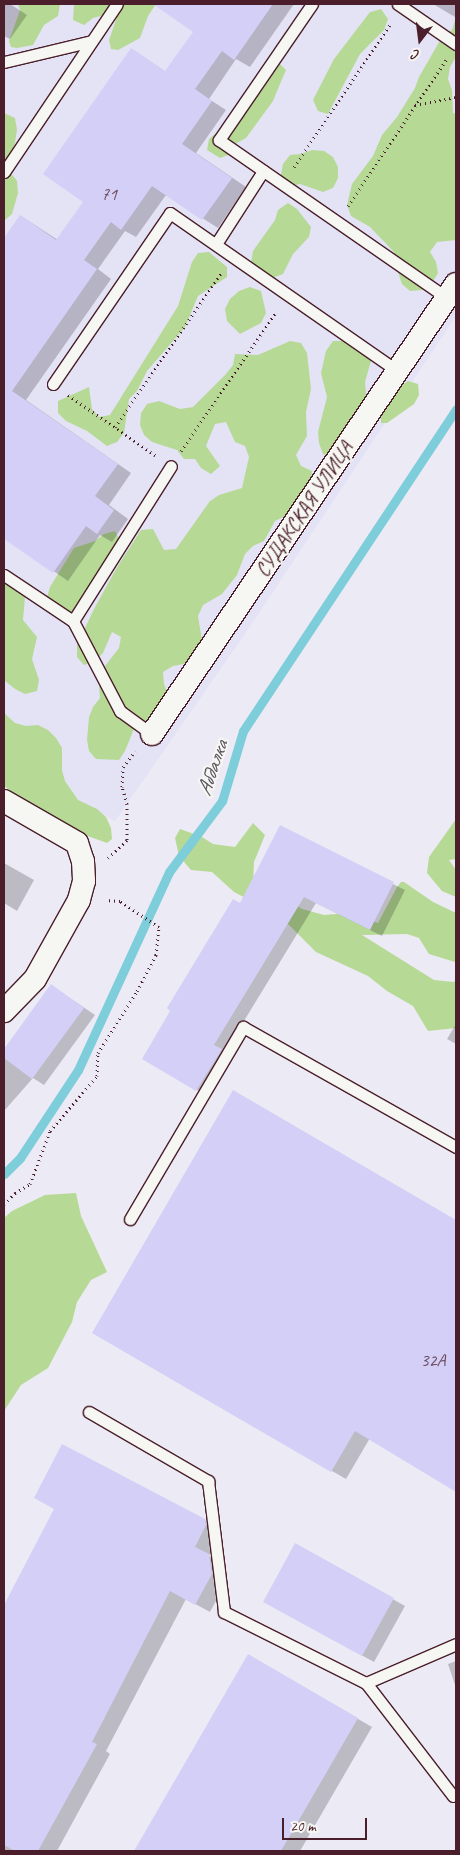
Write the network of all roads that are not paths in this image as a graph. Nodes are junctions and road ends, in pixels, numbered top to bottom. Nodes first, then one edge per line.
1 (117, 4) edge
2 (312, 4) edge
3 (400, 5) edge
4 (92, 40) junction
5 (456, 44) edge
6 (4, 62) edge
7 (263, 171) junction
8 (4, 172) edge
9 (216, 244) junction
10 (451, 291) edge
11 (397, 371) junction
12 (53, 384) road end
13 (171, 466) road end
14 (4, 575) edge
15 (73, 621) junction
16 (152, 734) joint
17 (4, 801) edge
18 (4, 1011) edge
19 (456, 1147) edge
20 (130, 1219) dead end
21 (88, 1412) dead end
22 (456, 1644) edge
23 (366, 1683) junction
24 (453, 1796) dead end

1 - 4 lane
2 - 7 lane
3 - 5 lane
4 - 6 lane
4 - 8 lane
7 - 9 lane
7 - 10 lane
9 - 11 lane
9 - 12 lane
10 - 11 street, СУДАКСКАЯ УЛИЦА
11 - 16 street, СУДАКСКАЯ УЛИЦА
13 - 15 lane
14 - 15 lane
15 - 16 lane
17 - 18 street
19 - 20 lane
21 - 23 lane
22 - 23 lane
23 - 24 lane

